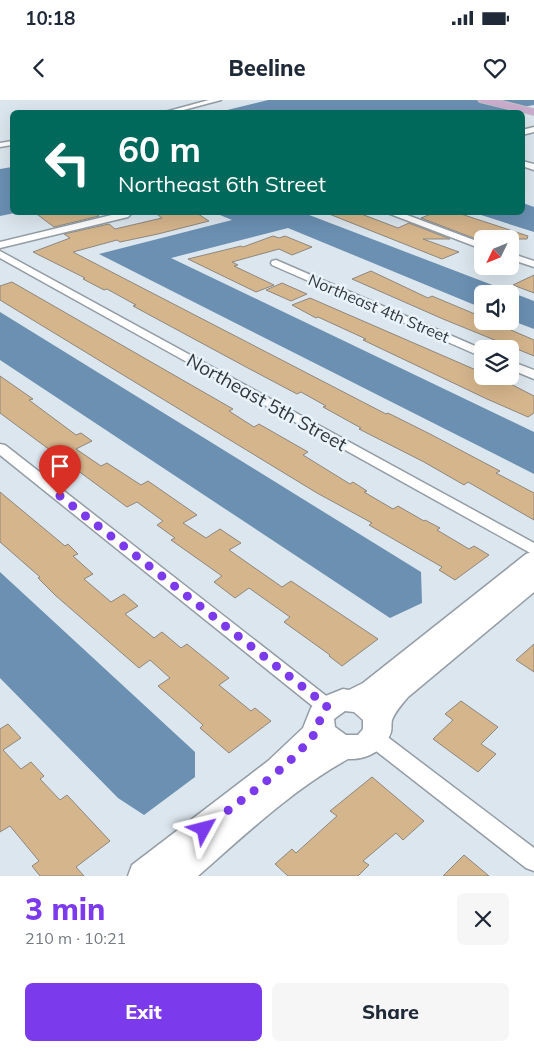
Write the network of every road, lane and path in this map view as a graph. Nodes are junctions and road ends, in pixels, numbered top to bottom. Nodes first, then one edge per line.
1 (218, 100) edge
2 (484, 100) edge
3 (494, 100) edge
4 (177, 110) edge
5 (531, 110) edge
6 (124, 215) dead end
7 (397, 215) edge
8 (474, 243) edge
9 (0, 245) edge
10 (0, 254) edge
11 (519, 259) edge
12 (276, 263) dead end
13 (534, 264) edge
14 (474, 350) edge
15 (519, 369) edge
16 (534, 375) edge
17 (0, 448) edge
18 (534, 550) edge
19 (534, 559) edge
20 (534, 579) edge
21 (333, 711) junction
22 (376, 730) junction
23 (344, 747) junction
24 (534, 861) edge
25 (144, 876) edge
26 (174, 876) edge

1 - 4 street
2 - 5 main road
3 - 5 main road
6 - 9 street
7 - 8 street
10 - 18 street, Northeast 5th Street
11 - 13 street
12 - 14 street, Northeast 4th Street
15 - 16 street
17 - 21 street
19 - 21 street
20 - 22 street
21 - 22 street
21 - 23 street
21 - 25 street
22 - 23 street
22 - 24 street
23 - 26 street

